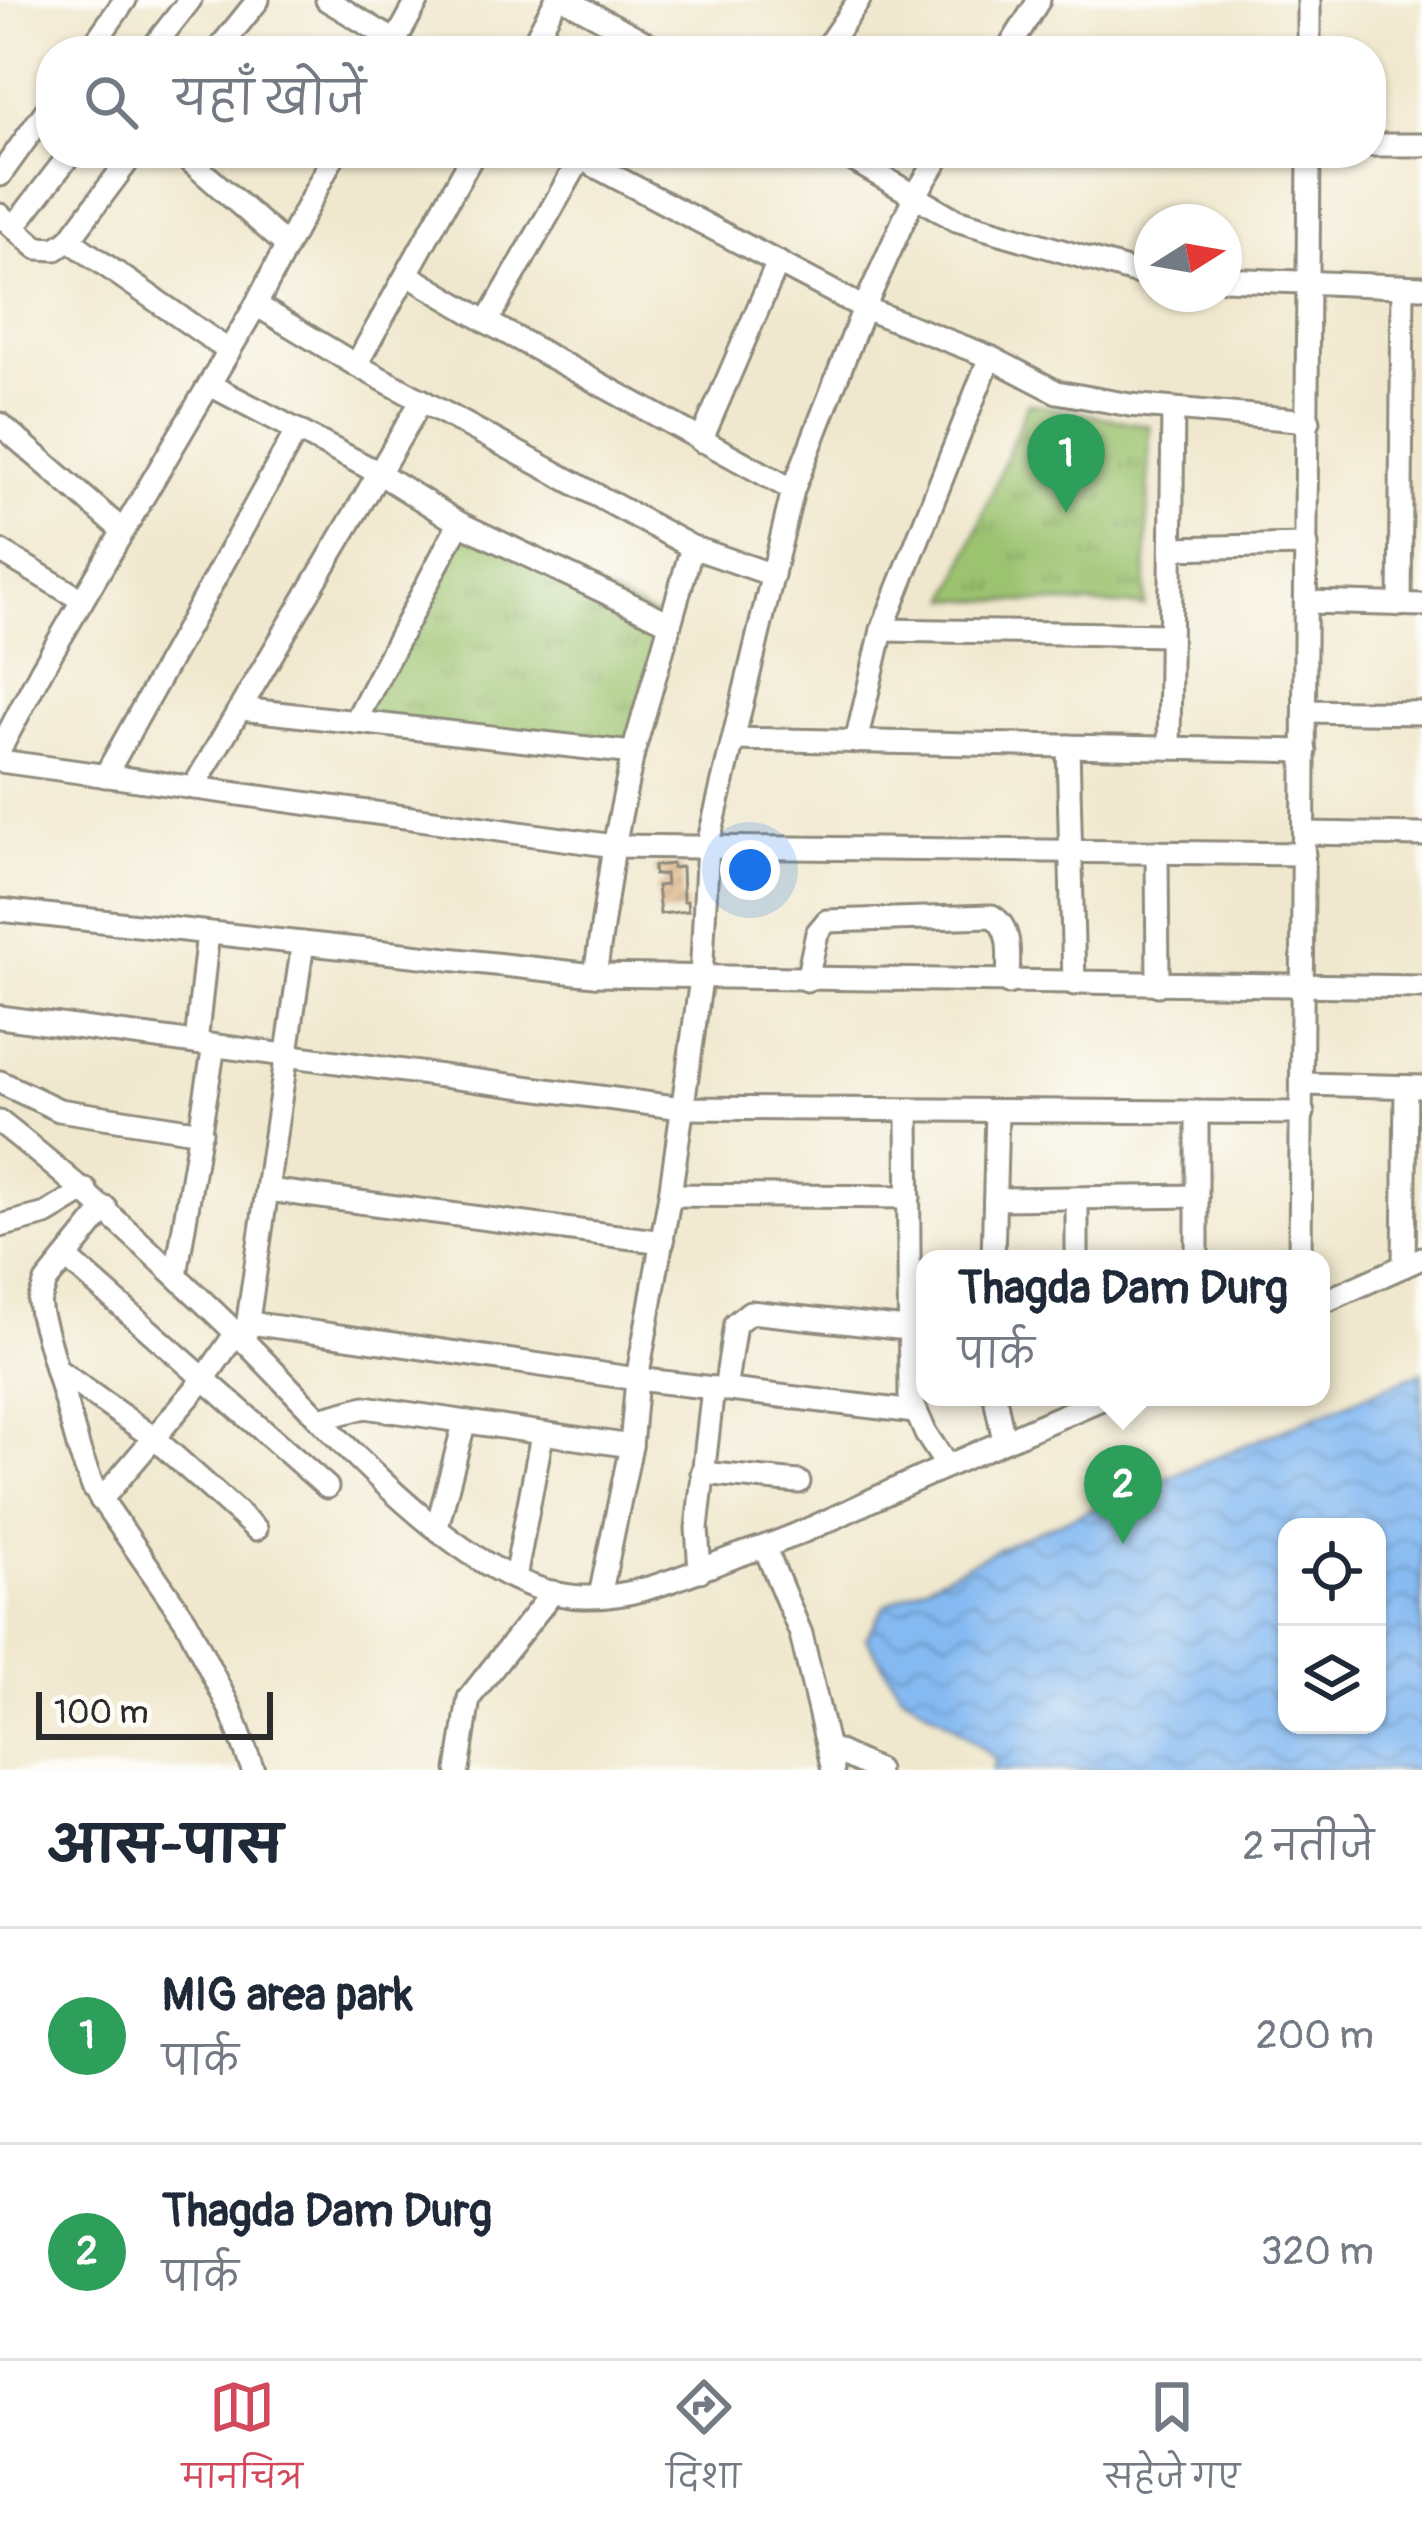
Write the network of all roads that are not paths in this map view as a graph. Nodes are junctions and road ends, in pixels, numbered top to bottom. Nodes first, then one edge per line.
1 (125, 0) edge
2 (190, 0) edge
3 (258, 0) edge
4 (327, 0) edge
5 (418, 0) edge
6 (556, 0) edge
7 (568, 0) edge
8 (1039, 0) edge
9 (1309, 0) edge
10 (852, 2) edge
11 (99, 36) edge
12 (162, 36) edge
13 (229, 36) edge
14 (379, 36) edge
15 (398, 36) edge
16 (537, 36) edge
17 (634, 36) edge
18 (833, 36) edge
19 (1016, 36) edge
20 (1309, 36) edge
21 (36, 125) edge
22 (1386, 145) edge
23 (1422, 145) edge
24 (57, 168) edge
25 (123, 168) edge
26 (198, 168) edge
27 (326, 168) edge
28 (466, 168) edge
29 (569, 168) edge
30 (598, 168) edge
31 (866, 168) edge
32 (932, 168) edge
33 (1310, 168) edge
34 (0, 175) edge
35 (914, 197) junction
36 (7, 221) edge
37 (69, 240) junction
38 (286, 244) junction
39 (778, 262) junction
40 (1134, 272) edge
41 (408, 275) junction
42 (1242, 280) edge
43 (1310, 285) junction
44 (1413, 287) edge
45 (256, 305) junction
46 (864, 308) junction
47 (487, 322) junction
48 (229, 351) junction
49 (989, 357) junction
50 (356, 365) junction
51 (210, 385) junction
52 (422, 400) junction
53 (1173, 409) junction
54 (1309, 421) junction
55 (0, 424) edge
56 (297, 430) junction
57 (701, 441) junction
58 (379, 473) junction
59 (793, 490) junction
60 (459, 523) junction
61 (123, 531) junction
62 (1307, 545) junction
63 (692, 547) junction
64 (1172, 548) junction
65 (0, 551) edge
66 (772, 575) junction
67 (82, 601) junction
68 (1306, 602) junction
69 (1411, 605) edge
70 (670, 623) junction
71 (882, 630) junction
72 (1170, 635) junction
73 (241, 709) junction
74 (1305, 711) junction
75 (1422, 713) edge
76 (355, 722) junction
77 (734, 739) junction
78 (856, 742) junction
79 (1068, 746) junction
80 (1169, 748) junction
81 (0, 749) edge
82 (1305, 751) junction
83 (633, 753) junction
84 (0, 761) edge
85 (105, 776) junction
86 (193, 788) junction
87 (1422, 835) edge
88 (1304, 843) junction
89 (708, 844) junction
90 (614, 846) junction
91 (1069, 850) junction
92 (1157, 851) junction
93 (0, 910) edge
94 (208, 933) junction
95 (303, 943) junction
96 (595, 975) junction
97 (700, 979) junction
98 (807, 980) junction
99 (1008, 983) junction
100 (1074, 984) junction
101 (1158, 985) junction
102 (1304, 986) junction
103 (1422, 987) edge
104 (0, 1017) edge
105 (205, 1045) junction
106 (287, 1055) junction
107 (0, 1082) edge
108 (1303, 1084) junction
109 (1414, 1087) edge
110 (682, 1108) junction
111 (908, 1111) junction
112 (997, 1111) junction
113 (1197, 1112) junction
114 (1303, 1113) junction
115 (0, 1122) edge
116 (201, 1132) junction
117 (86, 1190) junction
118 (268, 1190) junction
119 (670, 1195) junction
120 (1197, 1196) junction
121 (909, 1197) junction
122 (1077, 1198) junction
123 (995, 1199) junction
124 (106, 1208) junction
125 (0, 1226) edge
126 (663, 1242) junction
127 (993, 1250) edge
128 (1077, 1250) edge
129 (1197, 1250) edge
130 (1300, 1250) edge
131 (68, 1258) junction
132 (1413, 1262) edge
133 (176, 1276) junction
134 (1330, 1299) edge
135 (916, 1313) edge
136 (916, 1330) edge
137 (243, 1332) junction
138 (916, 1335) edge
139 (56, 1369) junction
140 (206, 1378) junction
141 (637, 1379) junction
142 (719, 1389) junction
143 (996, 1406) edge
144 (1071, 1406) edge
145 (915, 1412) junction
146 (320, 1419) junction
147 (464, 1424) junction
148 (542, 1435) junction
149 (154, 1438) junction
150 (1004, 1441) junction
151 (631, 1446) junction
152 (947, 1466) junction
153 (702, 1473) junction
154 (799, 1482) dead end
155 (327, 1487) dead end
156 (100, 1500) junction
157 (436, 1527) junction
158 (256, 1529) dead end
159 (765, 1548) junction
160 (700, 1571) junction
161 (515, 1578) junction
162 (553, 1592) junction
163 (600, 1597) junction
164 (831, 1761) edge
165 (253, 1770) edge
166 (458, 1770) edge
167 (809, 1770) edge
168 (877, 1770) edge

1 - 11 street
2 - 12 street
3 - 13 street
4 - 14 street
5 - 15 street
6 - 16 street
7 - 17 street
8 - 19 street
9 - 20 street
10 - 18 street
21 - 34 street
22 - 23 street
24 - 36 street
25 - 37 street
26 - 38 street
27 - 38 street
28 - 41 street
29 - 47 street
30 - 39 street
31 - 35 street
32 - 35 street
33 - 43 street
35 - 40 street
35 - 46 street
36 - 37 street
37 - 48 street
38 - 45 street
39 - 46 street
39 - 57 street
41 - 47 street
41 - 50 street
42 - 43 street
43 - 44 street
43 - 54 street
44 - 69 street
45 - 48 street
45 - 50 street
46 - 49 street
46 - 59 street
47 - 57 street
48 - 51 street
49 - 53 street
49 - 71 street
50 - 52 street
51 - 56 street
51 - 61 street
52 - 58 street
52 - 63 street
53 - 54 street
53 - 64 street
54 - 62 street
55 - 61 street
56 - 58 street
56 - 85 street
57 - 59 street
58 - 60 street
58 - 73 street
59 - 66 street
60 - 70 street
60 - 76 street
61 - 67 street
62 - 64 street
62 - 68 street
63 - 66 street
63 - 70 street
64 - 72 street
65 - 67 street
66 - 77 street
67 - 81 street
68 - 69 street
68 - 74 street
70 - 83 street
71 - 72 street
71 - 78 street
72 - 80 street
73 - 76 street
73 - 86 street
74 - 75 street
74 - 82 street
76 - 83 street
77 - 78 street
77 - 89 street
78 - 79 street
79 - 80 street
79 - 91 street
80 - 82 street
82 - 88 street
83 - 90 street
84 - 85 street
85 - 86 street
86 - 90 street
87 - 88 street
88 - 92 street
88 - 102 street
89 - 90 street
89 - 91 street
89 - 97 street
90 - 96 street
91 - 92 street
91 - 100 street
92 - 101 street
93 - 94 street
94 - 95 street
94 - 105 street
95 - 96 street
95 - 106 street
96 - 97 street
97 - 98 street
97 - 110 street
98 - 99 street
98 - 99 street
99 - 100 street
100 - 101 street
101 - 102 street
102 - 103 street
102 - 108 street
104 - 105 street
105 - 106 street
105 - 116 street
106 - 110 street
106 - 118 street
107 - 116 street
108 - 109 street
108 - 114 street
109 - 132 street
110 - 111 street
110 - 119 street
111 - 112 street
111 - 121 street
112 - 113 street
112 - 123 street
113 - 114 street
113 - 120 street
114 - 130 street
115 - 117 street
116 - 133 street
117 - 124 street
117 - 125 street
118 - 126 street
118 - 137 street
119 - 121 street
119 - 126 street
120 - 122 street
120 - 129 street
121 - 135 street
122 - 123 street
122 - 128 street
123 - 127 street
124 - 131 street
124 - 133 street
126 - 141 street
131 - 139 street
131 - 140 street
132 - 134 street
133 - 137 street
136 - 142 street
137 - 140 street
137 - 141 street
137 - 146 street
138 - 145 street
139 - 149 street
139 - 156 street
140 - 149 street
140 - 155 street
141 - 142 street
141 - 151 street
142 - 145 street
142 - 153 street
143 - 150 street
144 - 150 street
145 - 152 street
146 - 147 street
146 - 157 street
147 - 148 street
147 - 157 street
148 - 151 street
148 - 161 street
149 - 156 street
149 - 158 street
150 - 152 street
151 - 163 street
152 - 159 street
153 - 154 street
153 - 160 street
156 - 165 street
157 - 161 street
159 - 160 street
159 - 164 street
160 - 163 street
161 - 162 street
162 - 163 street
162 - 166 street
164 - 167 street
164 - 168 street

